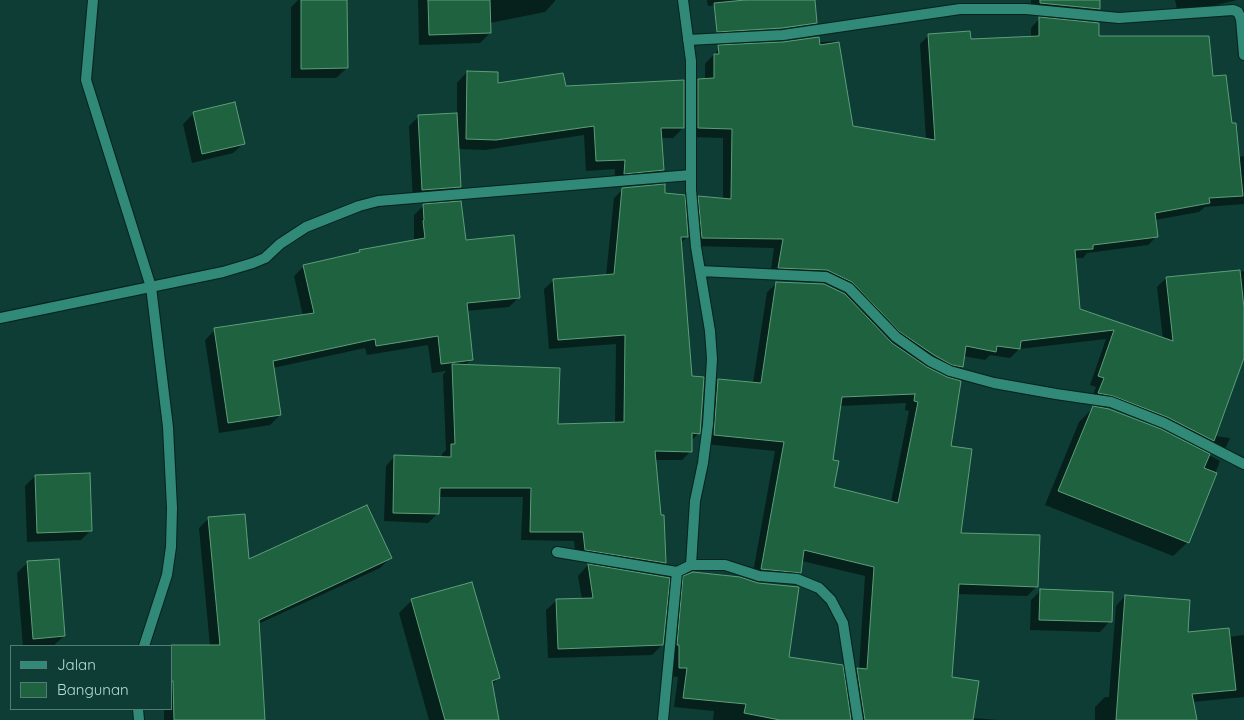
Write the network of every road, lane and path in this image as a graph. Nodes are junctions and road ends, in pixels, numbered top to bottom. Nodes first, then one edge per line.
1 (93, 0) edge
2 (683, 0) edge
3 (1243, 30) edge
4 (688, 40) junction
5 (1244, 55) edge
6 (691, 175) junction
7 (700, 271) junction
8 (151, 287) junction
9 (0, 318) edge
10 (1244, 464) edge
11 (556, 552) dead end
12 (692, 565) junction
13 (677, 572) junction
14 (144, 645) edge
15 (664, 720) edge
16 (858, 720) edge

1 - 8 street
2 - 4 street
3 - 4 street
3 - 5 street
4 - 6 street
6 - 7 street
6 - 8 street
7 - 10 street
7 - 12 street
8 - 9 street
8 - 14 street
11 - 13 street
12 - 13 street
12 - 16 street
13 - 15 street

